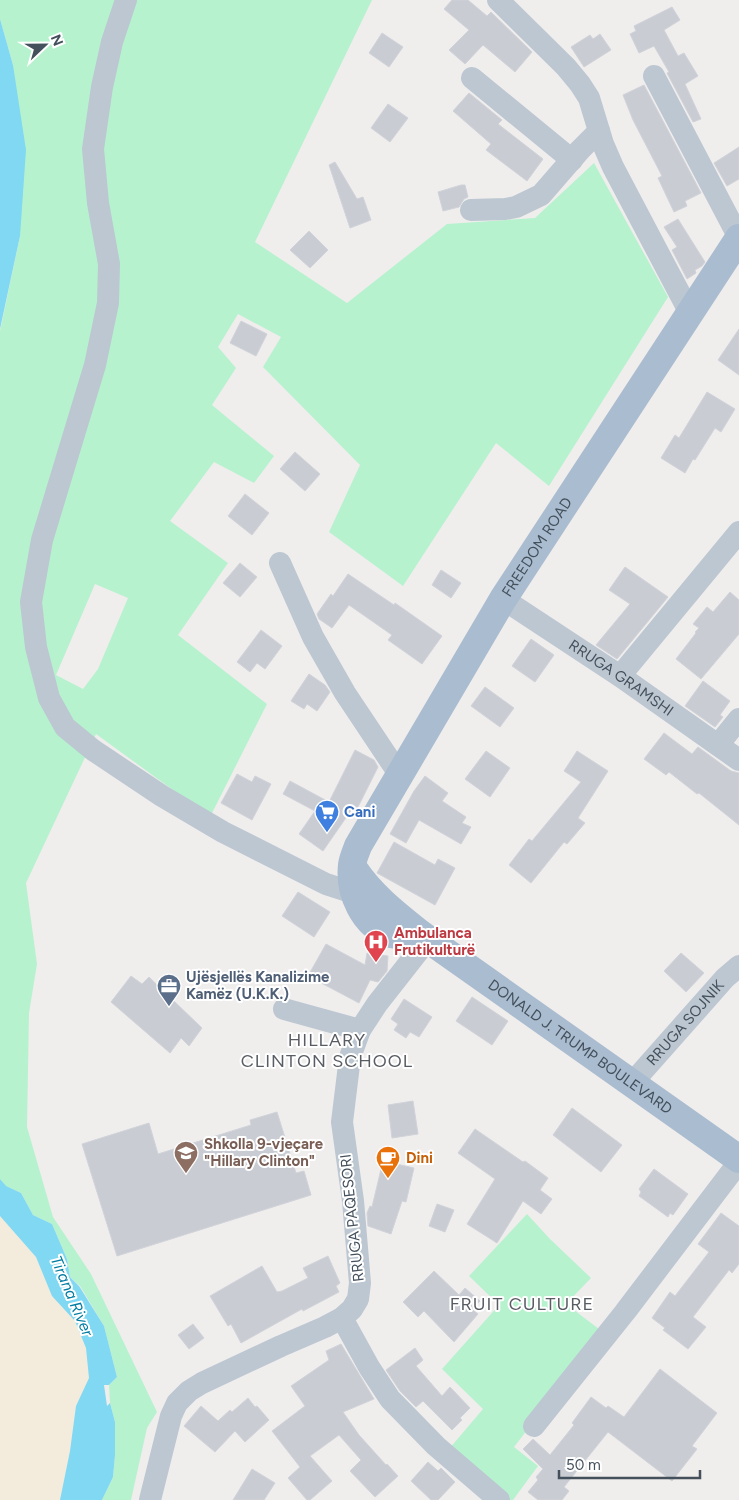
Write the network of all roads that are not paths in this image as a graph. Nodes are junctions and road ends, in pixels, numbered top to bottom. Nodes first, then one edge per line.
1 (126, 0) edge
2 (498, 0) edge
3 (654, 76) dead end
4 (472, 78) dead end
5 (599, 131) junction
6 (572, 160) junction
7 (471, 210) dead end
8 (739, 238) edge
9 (690, 313) junction
10 (739, 532) edge
11 (280, 563) dead end
12 (503, 599) junction
13 (620, 676) junction
14 (739, 718) edge
15 (718, 745) junction
16 (739, 760) edge
17 (399, 774) junction
18 (352, 866) junction
19 (354, 893) junction
20 (425, 937) junction
21 (739, 966) edge
22 (284, 1009) dead end
23 (360, 1030) junction
24 (633, 1082) junction
25 (739, 1160) edge
26 (342, 1318) junction
27 (534, 1426) dead end
28 (150, 1500) edge
29 (499, 1500) edge

1 - 19 street
2 - 5 street
3 - 8 street
4 - 6 street
5 - 6 street
5 - 9 street
6 - 7 street
8 - 9 main road, FREEDOM ROAD
9 - 12 main road, FREEDOM ROAD
10 - 13 street
11 - 17 street
12 - 13 street, RRUGA GRAMSHI
12 - 17 main road, FREEDOM ROAD
13 - 15 street, RRUGA GRAMSHI
14 - 15 street
15 - 16 street, RRUGA GRAMSHI
17 - 18 main road, FREEDOM ROAD
18 - 19 main road
18 - 20 main road, DONALD J. TRUMP BOULEVARD
19 - 20 main road
20 - 23 street, RRUGA PAQESORI
20 - 24 main road, DONALD J. TRUMP BOULEVARD
21 - 24 street, RRUGA SOJNIK
22 - 23 street
23 - 26 street, RRUGA PAQESORI
24 - 25 main road, DONALD J. TRUMP BOULEVARD
25 - 27 street
26 - 28 street, RRUGA PAQESORI
26 - 29 street

